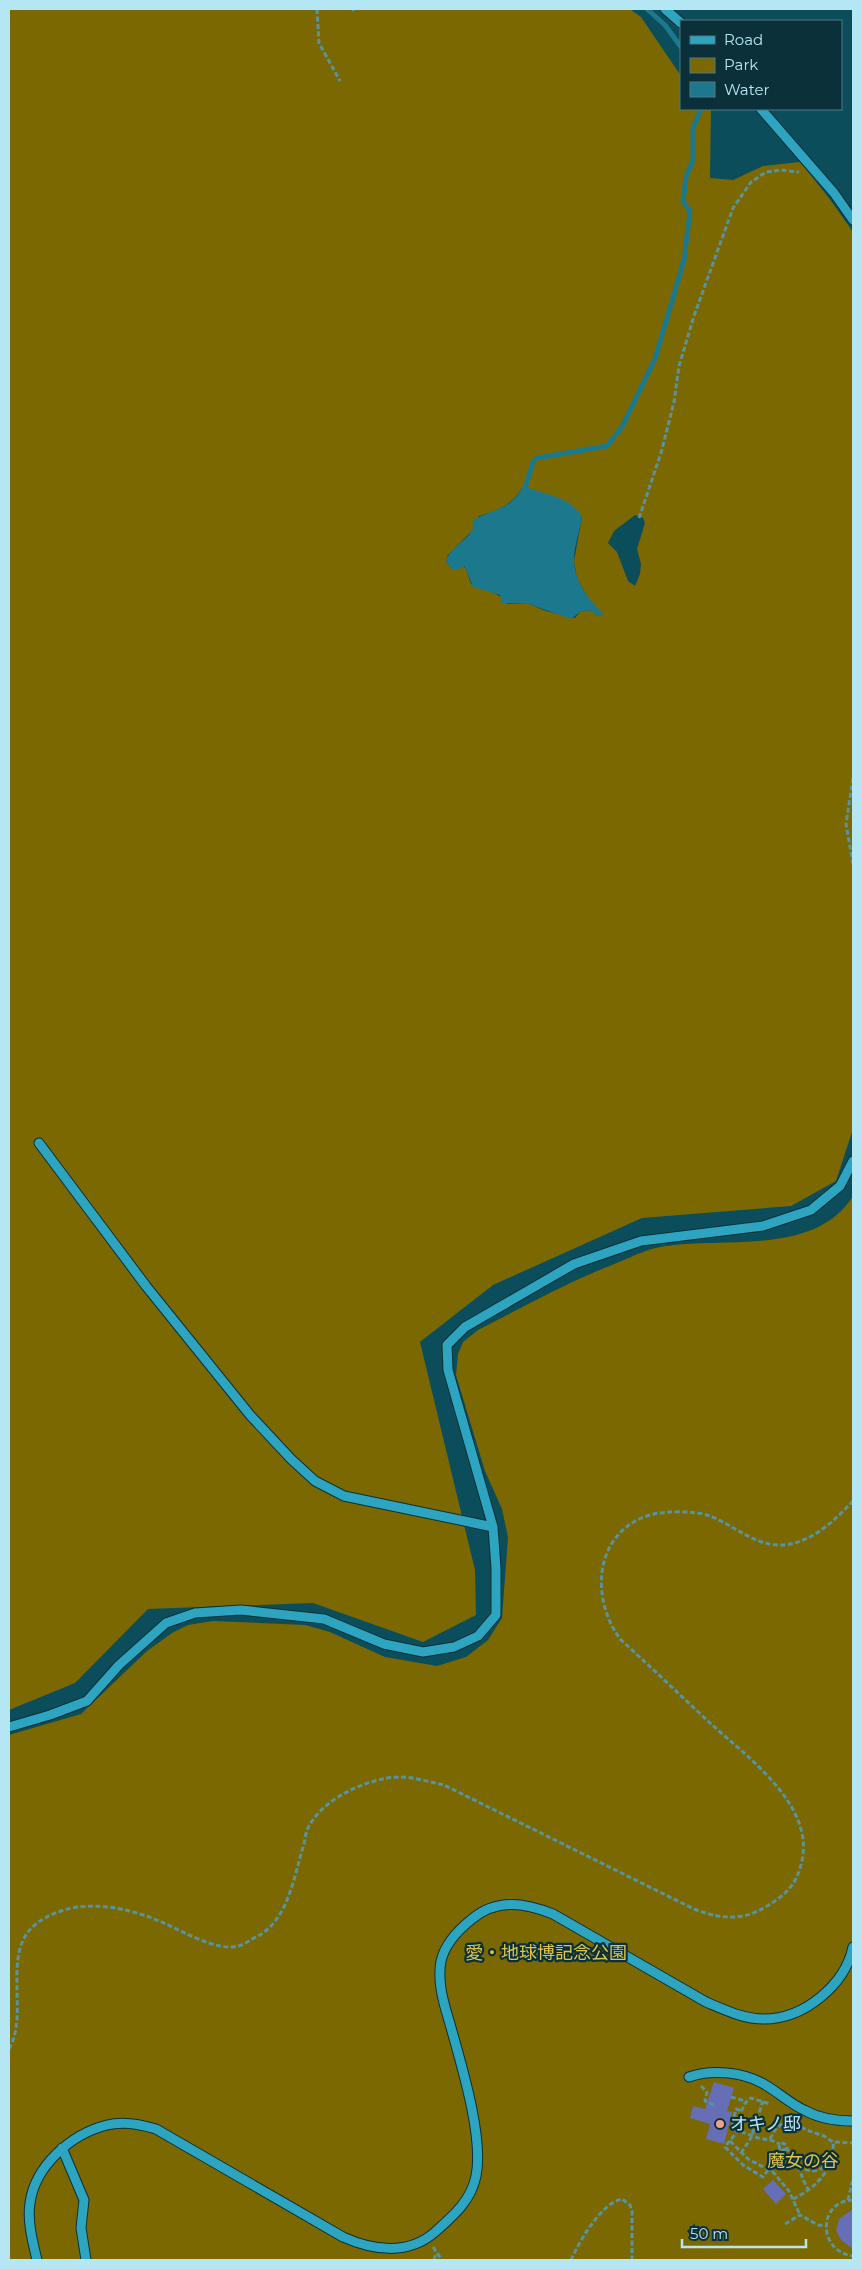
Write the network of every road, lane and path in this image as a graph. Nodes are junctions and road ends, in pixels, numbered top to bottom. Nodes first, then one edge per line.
1 (317, 9) edge
2 (665, 9) edge
3 (680, 21) edge
4 (340, 80) dead end
5 (762, 110) edge
6 (817, 174) junction
7 (853, 220) edge
8 (639, 518) dead end
9 (853, 778) edge
10 (853, 864) edge
11 (39, 1143) dead end
12 (853, 1161) edge
13 (853, 1501) edge
14 (493, 1527) junction
15 (9, 1727) edge
16 (853, 1947) edge
17 (9, 2050) edge
18 (689, 2077) joint
19 (731, 2097) dead end
20 (746, 2101) junction
21 (716, 2106) dead end
22 (742, 2111) junction
23 (789, 2118) dead end
24 (853, 2122) edge
25 (732, 2124) dead end
26 (736, 2130) junction
27 (751, 2135) junction
28 (770, 2139) junction
29 (730, 2141) junction
30 (833, 2142) dead end
31 (780, 2144) junction
32 (62, 2148) junction
33 (786, 2149) junction
34 (780, 2151) junction
35 (741, 2153) junction
36 (830, 2164) junction
37 (797, 2166) junction
38 (769, 2170) junction
39 (853, 2178) edge
40 (809, 2190) junction
41 (794, 2199) junction
42 (848, 2200) junction
43 (853, 2200) edge
44 (800, 2215) junction
45 (785, 2224) dead end
46 (826, 2226) junction
47 (436, 2252) dead end
48 (853, 2256) edge
49 (37, 2260) edge
50 (86, 2260) edge
51 (434, 2260) edge
52 (571, 2260) edge
53 (632, 2260) edge

1 - 4 path
2 - 3 street
5 - 6 street
6 - 7 street
6 - 8 path
9 - 10 path
11 - 14 street
12 - 14 street
13 - 17 path
14 - 15 street
16 - 32 street
18 - 21 path
18 - 24 street
19 - 20 path
20 - 22 path
20 - 27 path
22 - 25 path
22 - 26 path
23 - 28 path
26 - 27 path
26 - 29 path
27 - 28 path
27 - 35 path
28 - 31 path
29 - 35 path
29 - 38 path
30 - 36 path
31 - 33 path
31 - 34 path
32 - 49 street
32 - 50 street
33 - 34 path
33 - 37 path
34 - 38 path
35 - 38 path
36 - 37 path
36 - 40 path
37 - 40 path
38 - 41 path
39 - 42 path
40 - 41 path
41 - 44 path
42 - 43 path
42 - 46 path
44 - 45 path
44 - 46 path
46 - 48 path
47 - 51 path
52 - 53 path

